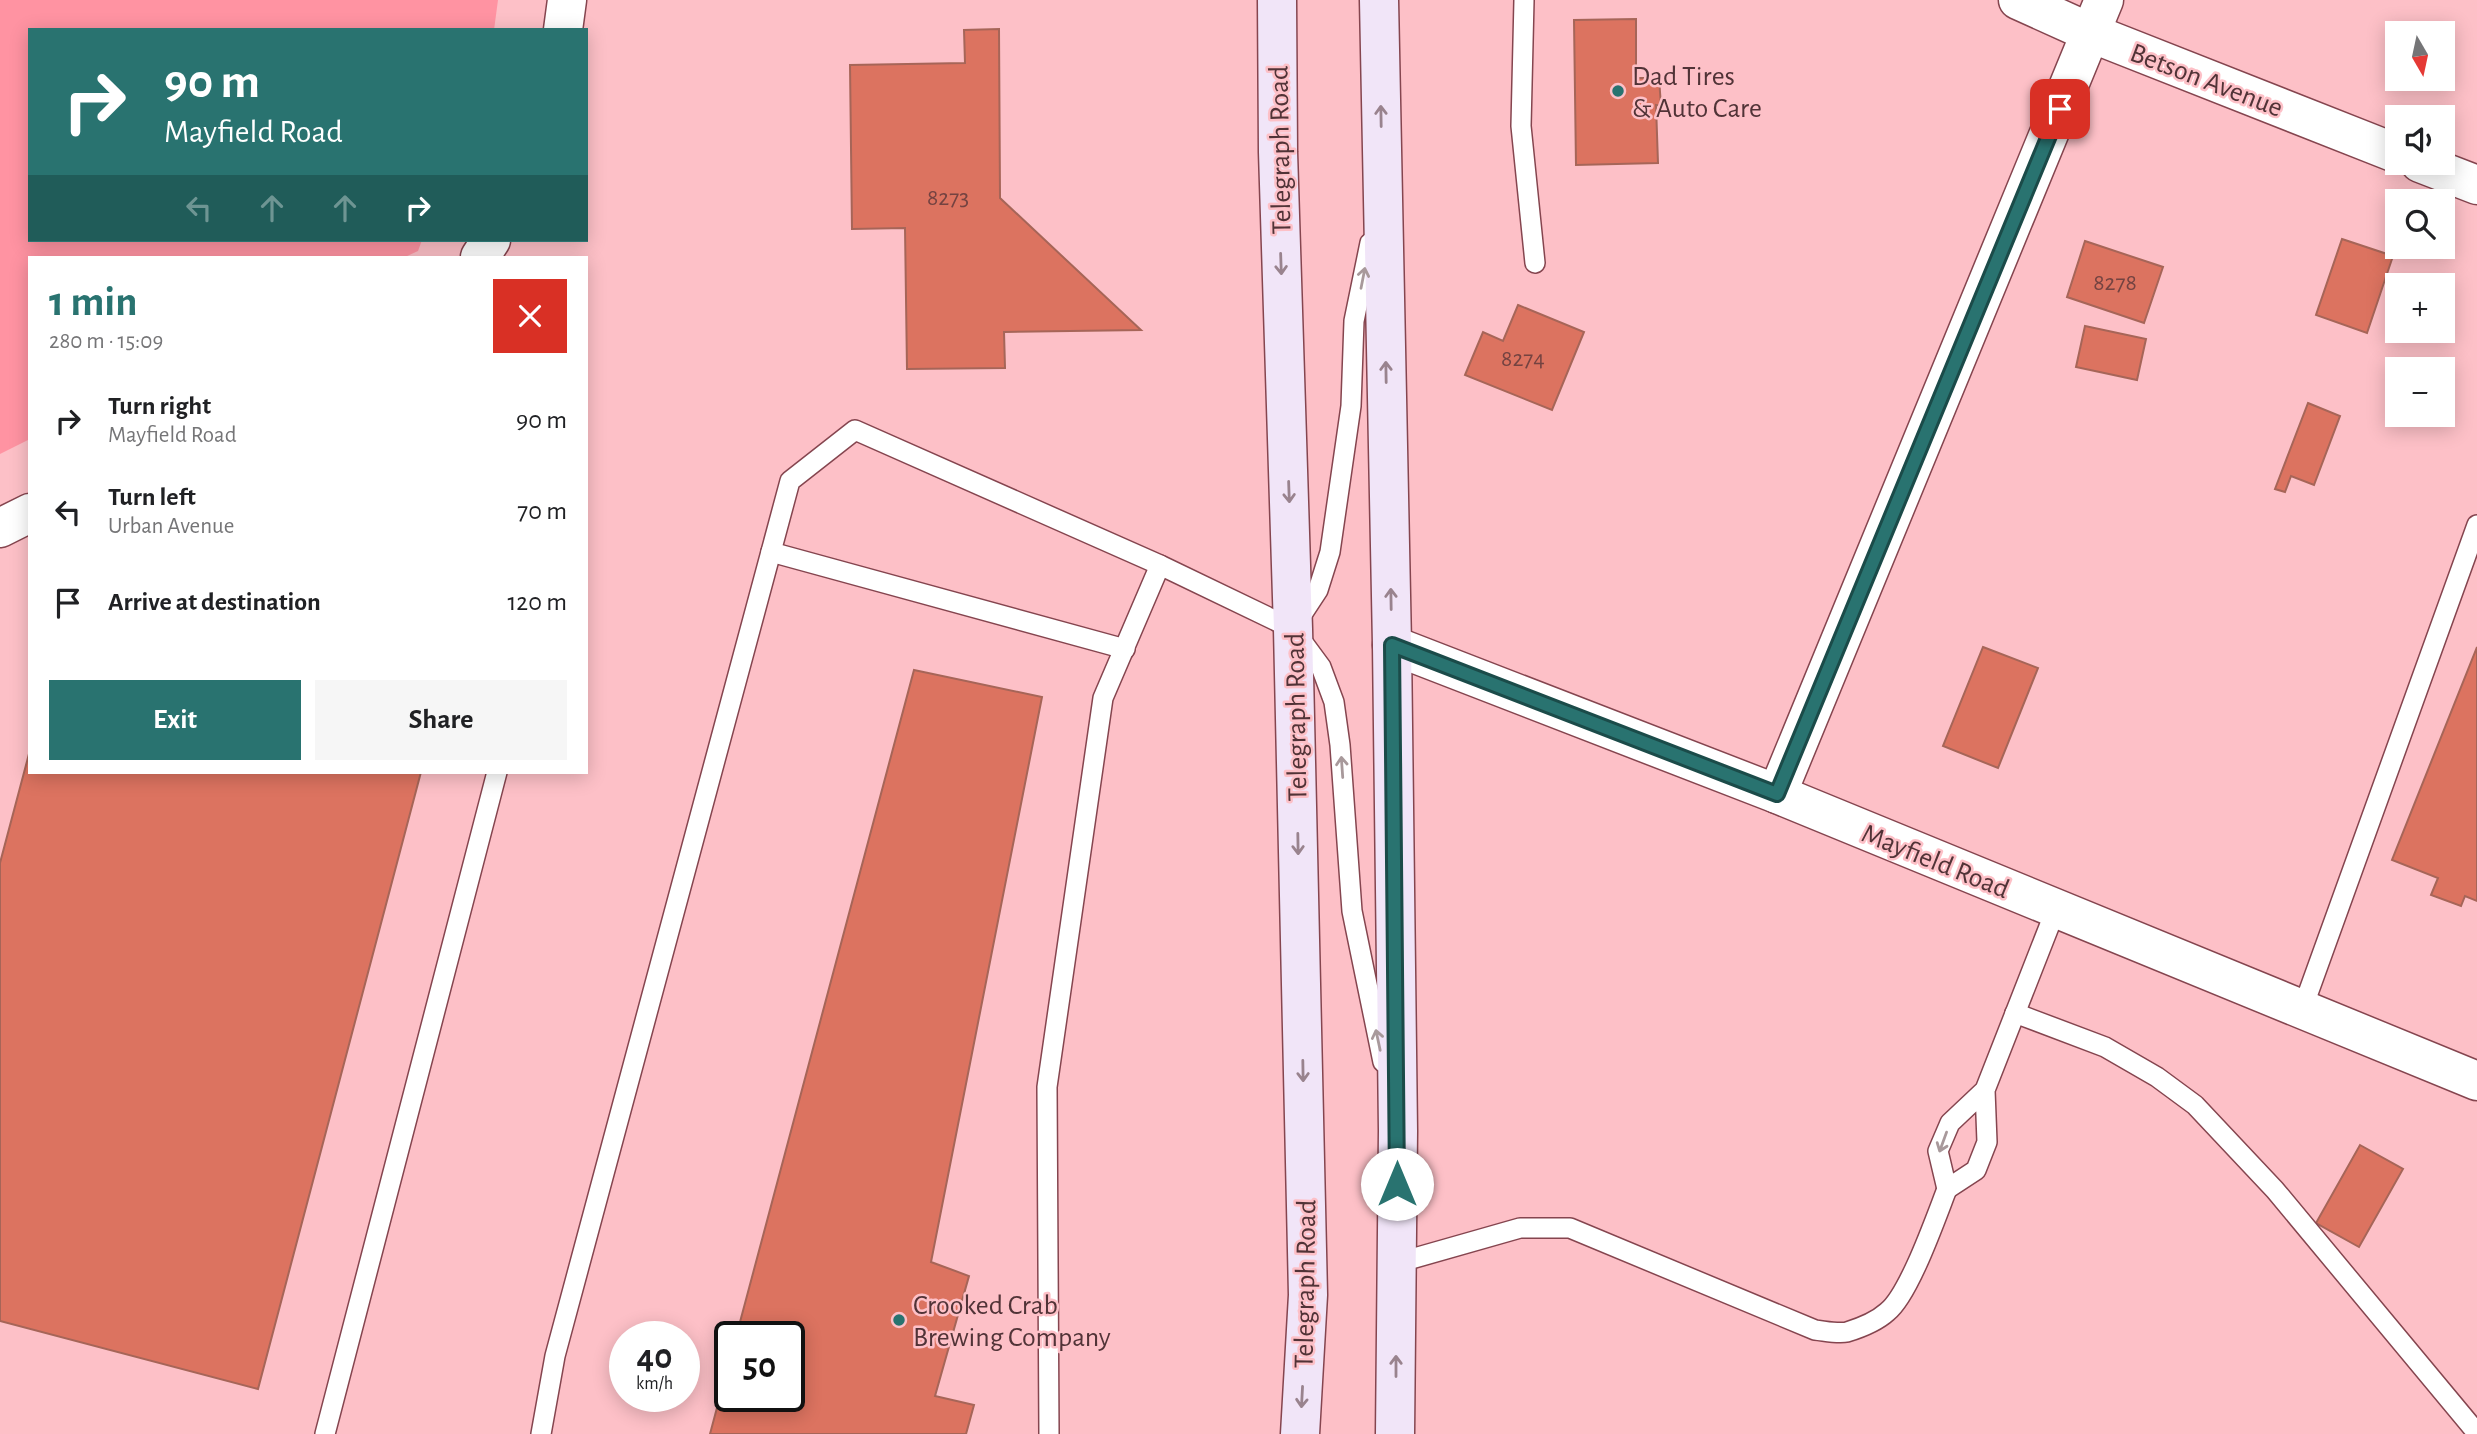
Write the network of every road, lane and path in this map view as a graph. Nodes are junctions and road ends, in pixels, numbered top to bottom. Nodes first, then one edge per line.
1 (567, 0) edge
2 (1277, 0) edge
3 (1378, 0) edge
4 (1524, 0) edge
5 (2018, 0) edge
6 (2098, 17) edge
7 (563, 28) edge
8 (2385, 148) edge
9 (2451, 175) edge
10 (1382, 184) junction
11 (2477, 185) edge
12 (1535, 263) dead end
13 (28, 514) edge
14 (2477, 526) edge
15 (0, 528) edge
16 (771, 552) junction
17 (1160, 565) junction
18 (1293, 629) junction
19 (1392, 645) junction
20 (1125, 649) junction
21 (496, 774) edge
22 (1777, 794) junction
23 (2056, 909) junction
24 (2302, 1010) junction
25 (2015, 1013) junction
26 (2477, 1082) edge
27 (1985, 1090) junction
28 (1398, 1131) junction
29 (1947, 1189) junction
30 (1397, 1263) junction
31 (2477, 1433) edge
32 (325, 1434) edge
33 (541, 1434) edge
34 (1049, 1434) edge
35 (1300, 1434) edge
36 (1395, 1434) edge

1 - 7 street
2 -> 18 main road, Telegraph Road
10 -> 3 main road
4 - 12 lane
5 - 6 street, Betson Avenue
6 - 8 street, Betson Avenue
6 - 22 street
9 - 11 street
18 -> 10 lane
19 -> 10 main road
13 - 15 street
14 - 24 lane
16 - 17 lane
16 - 20 lane
16 - 33 lane
17 - 18 lane
17 - 20 lane
28 -> 18 lane
18 -> 35 main road, Telegraph Road
19 - 22 street, Mayfield Road
19 - 28 main road
20 - 34 lane
21 - 32 lane
22 - 23 street, Mayfield Road
23 - 24 street, Mayfield Road
23 - 25 lane
24 - 26 street, Mayfield Road
25 - 27 lane
25 - 31 lane
27 - 29 lane
27 -> 29 lane
28 - 30 main road
29 - 30 lane
36 -> 30 main road

